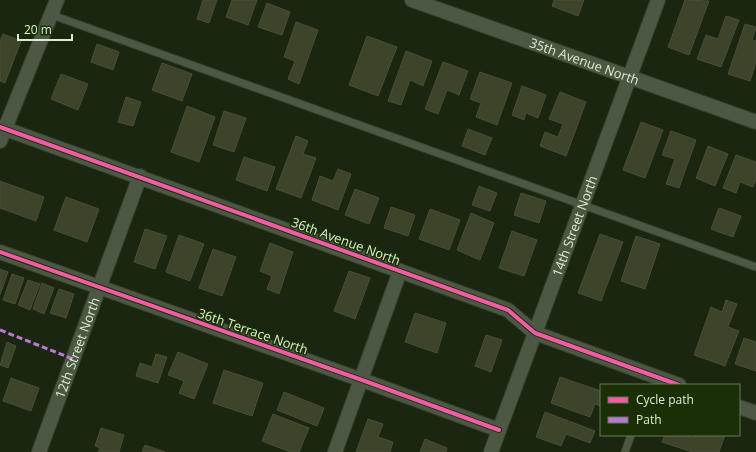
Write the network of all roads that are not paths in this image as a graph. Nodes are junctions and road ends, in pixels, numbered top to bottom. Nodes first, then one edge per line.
1 (57, 0) edge
2 (412, 0) edge
3 (658, 0) edge
4 (52, 15) junction
5 (630, 77) junction
6 (756, 122) edge
7 (1, 132) edge
8 (140, 176) junction
9 (582, 205) junction
10 (0, 252) edge
11 (756, 267) edge
12 (400, 271) junction
13 (99, 288) junction
14 (535, 333) junction
15 (362, 380) junction
16 (651, 380) edge
17 (673, 384) edge
18 (740, 407) edge
19 (756, 413) edge
20 (499, 430) junction
21 (632, 436) edge
22 (39, 452) edge
23 (335, 452) edge
24 (491, 452) edge
25 (625, 452) edge

1 - 4 street
2 - 5 street, 35th Avenue North
3 - 5 street, 14th Street North
4 - 7 street
4 - 9 lane
5 - 6 street, 35th Avenue North
5 - 9 street, 14th Street North
7 - 8 street, 36th Avenue North
8 - 12 street, 36th Avenue North
8 - 13 street, 12th Street North
9 - 11 lane
9 - 14 street, 14th Street North
10 - 13 street, 36th Terrace North
12 - 14 street, 36th Avenue North
12 - 15 street
13 - 15 street, 36th Terrace North
13 - 22 street, 12th Street North
14 - 16 street, 36th Avenue North
14 - 20 street, 14th Street North
15 - 20 street, 36th Terrace North
15 - 23 street
16 - 17 street, 36th Avenue North
18 - 19 street
20 - 24 street, 14th Street North
21 - 25 lane

